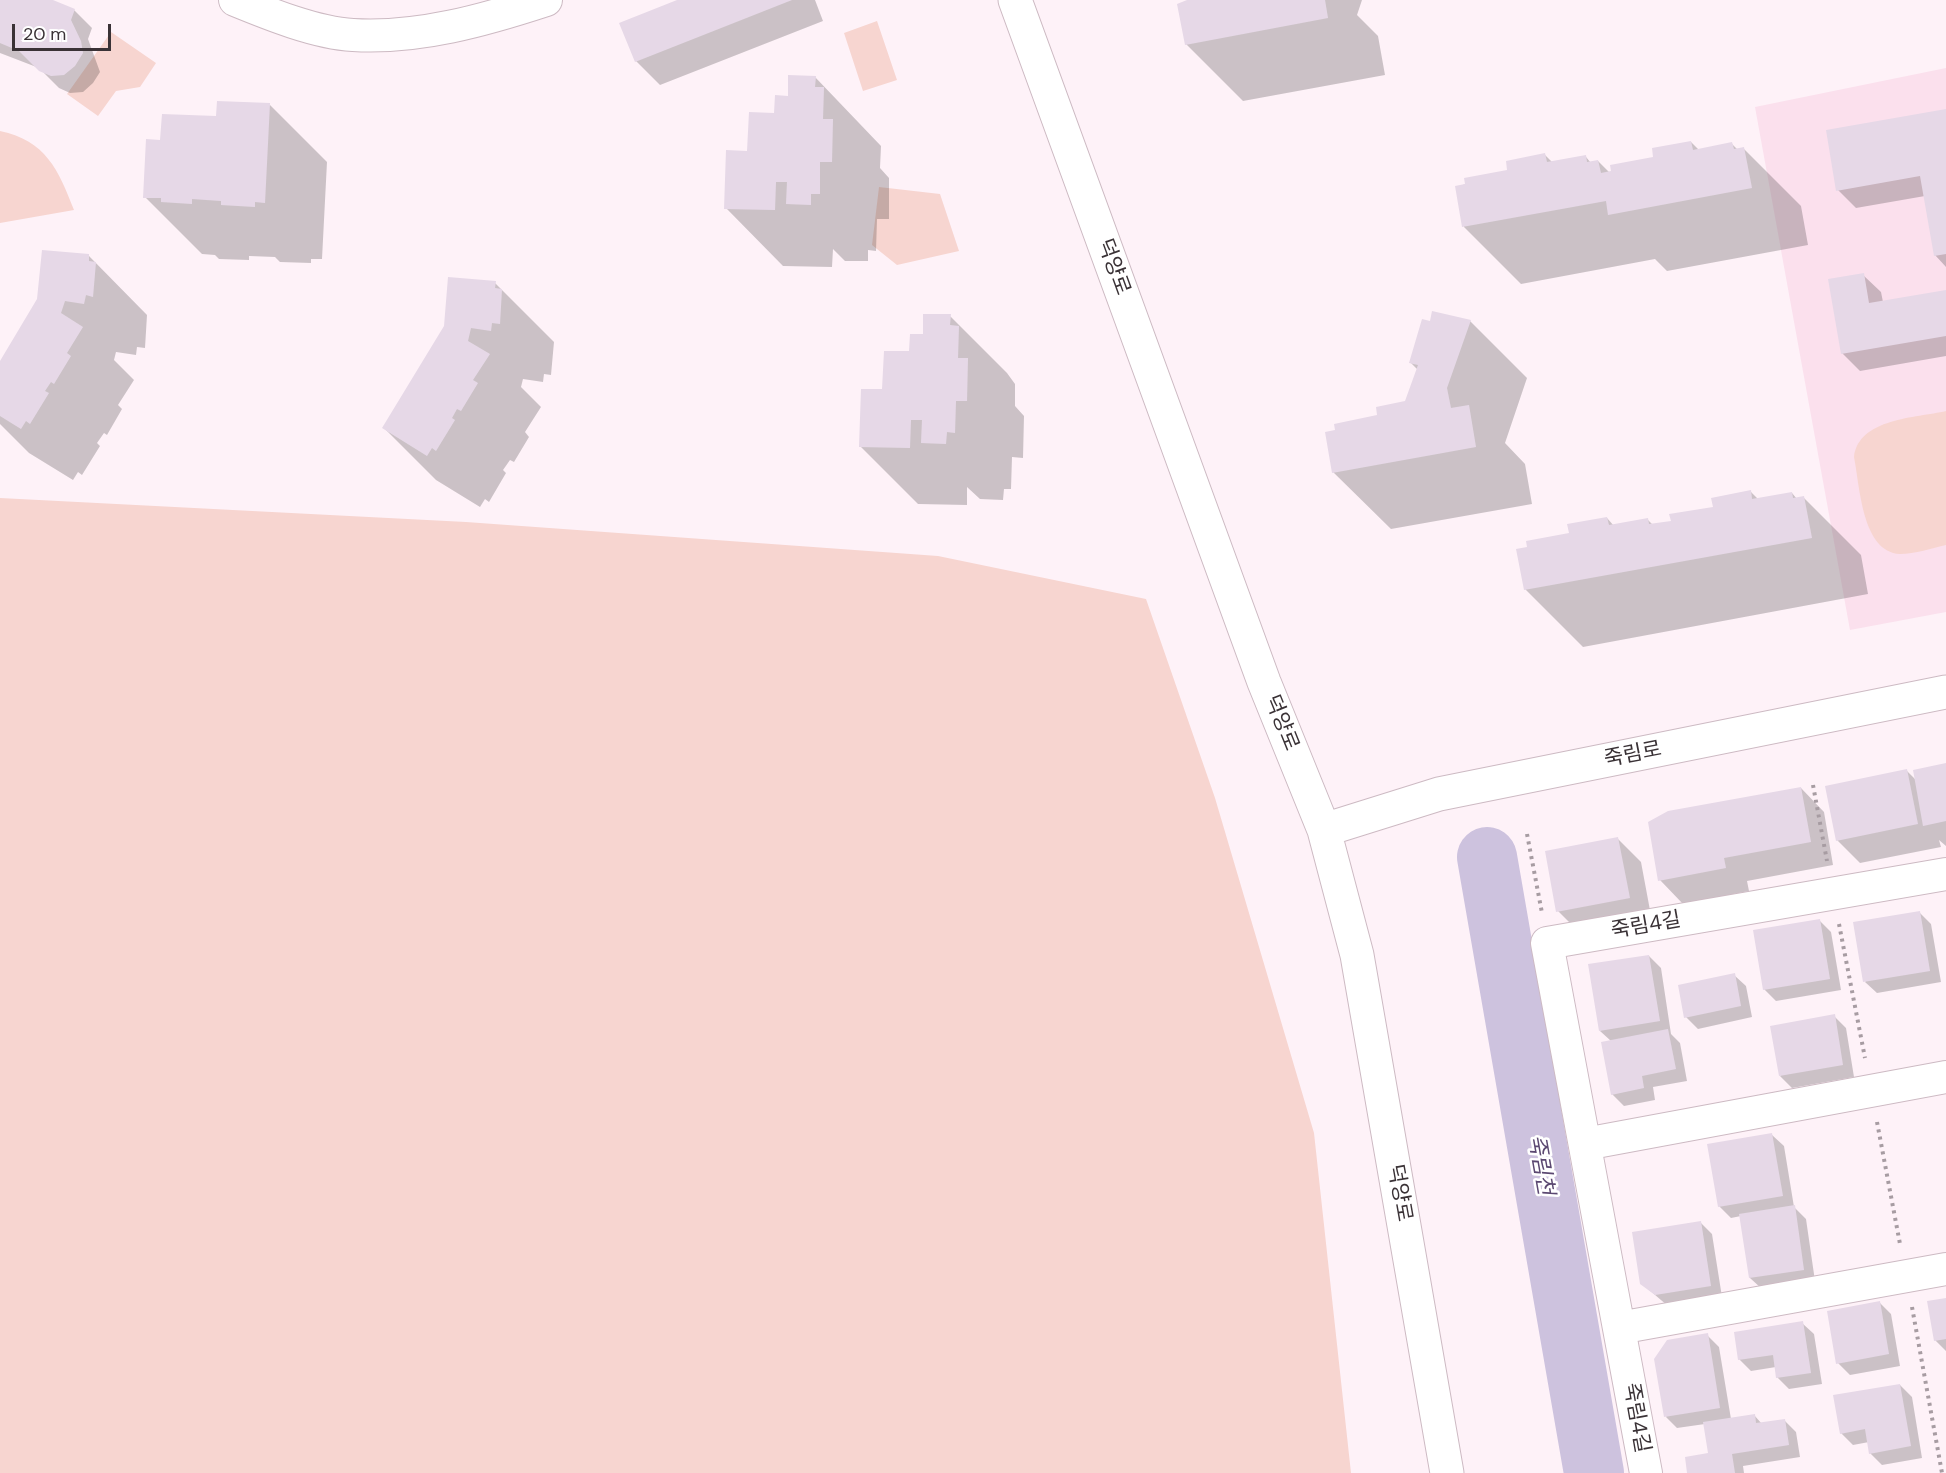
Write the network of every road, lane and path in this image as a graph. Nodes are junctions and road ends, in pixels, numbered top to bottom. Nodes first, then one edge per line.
1 (235, 0) edge
2 (546, 0) edge
3 (1016, 0) edge
4 (1946, 692) edge
5 (1813, 785) dead end
6 (1324, 831) junction
7 (1527, 834) dead end
8 (1946, 874) edge
9 (1833, 894) junction
10 (1547, 943) junction
11 (1946, 1077) edge
12 (1871, 1090) junction
13 (1585, 1144) junction
14 (1946, 1269) edge
15 (1906, 1276) junction
16 (1619, 1328) junction
17 (1447, 1473) edge
18 (1646, 1473) edge
19 (1942, 1473) edge

1 - 2 street
3 - 6 street, 덕양로
4 - 6 street, 죽림로
5 - 9 path
6 - 17 street, 덕양로
7 - 10 path
8 - 9 street, 죽림4길
9 - 10 street, 죽림4길
9 - 12 path
10 - 13 street, 죽림4길
11 - 12 street
12 - 13 street
12 - 15 path
13 - 16 street, 죽림4길
14 - 15 street
15 - 16 street
15 - 19 path
16 - 18 street, 죽림4길

